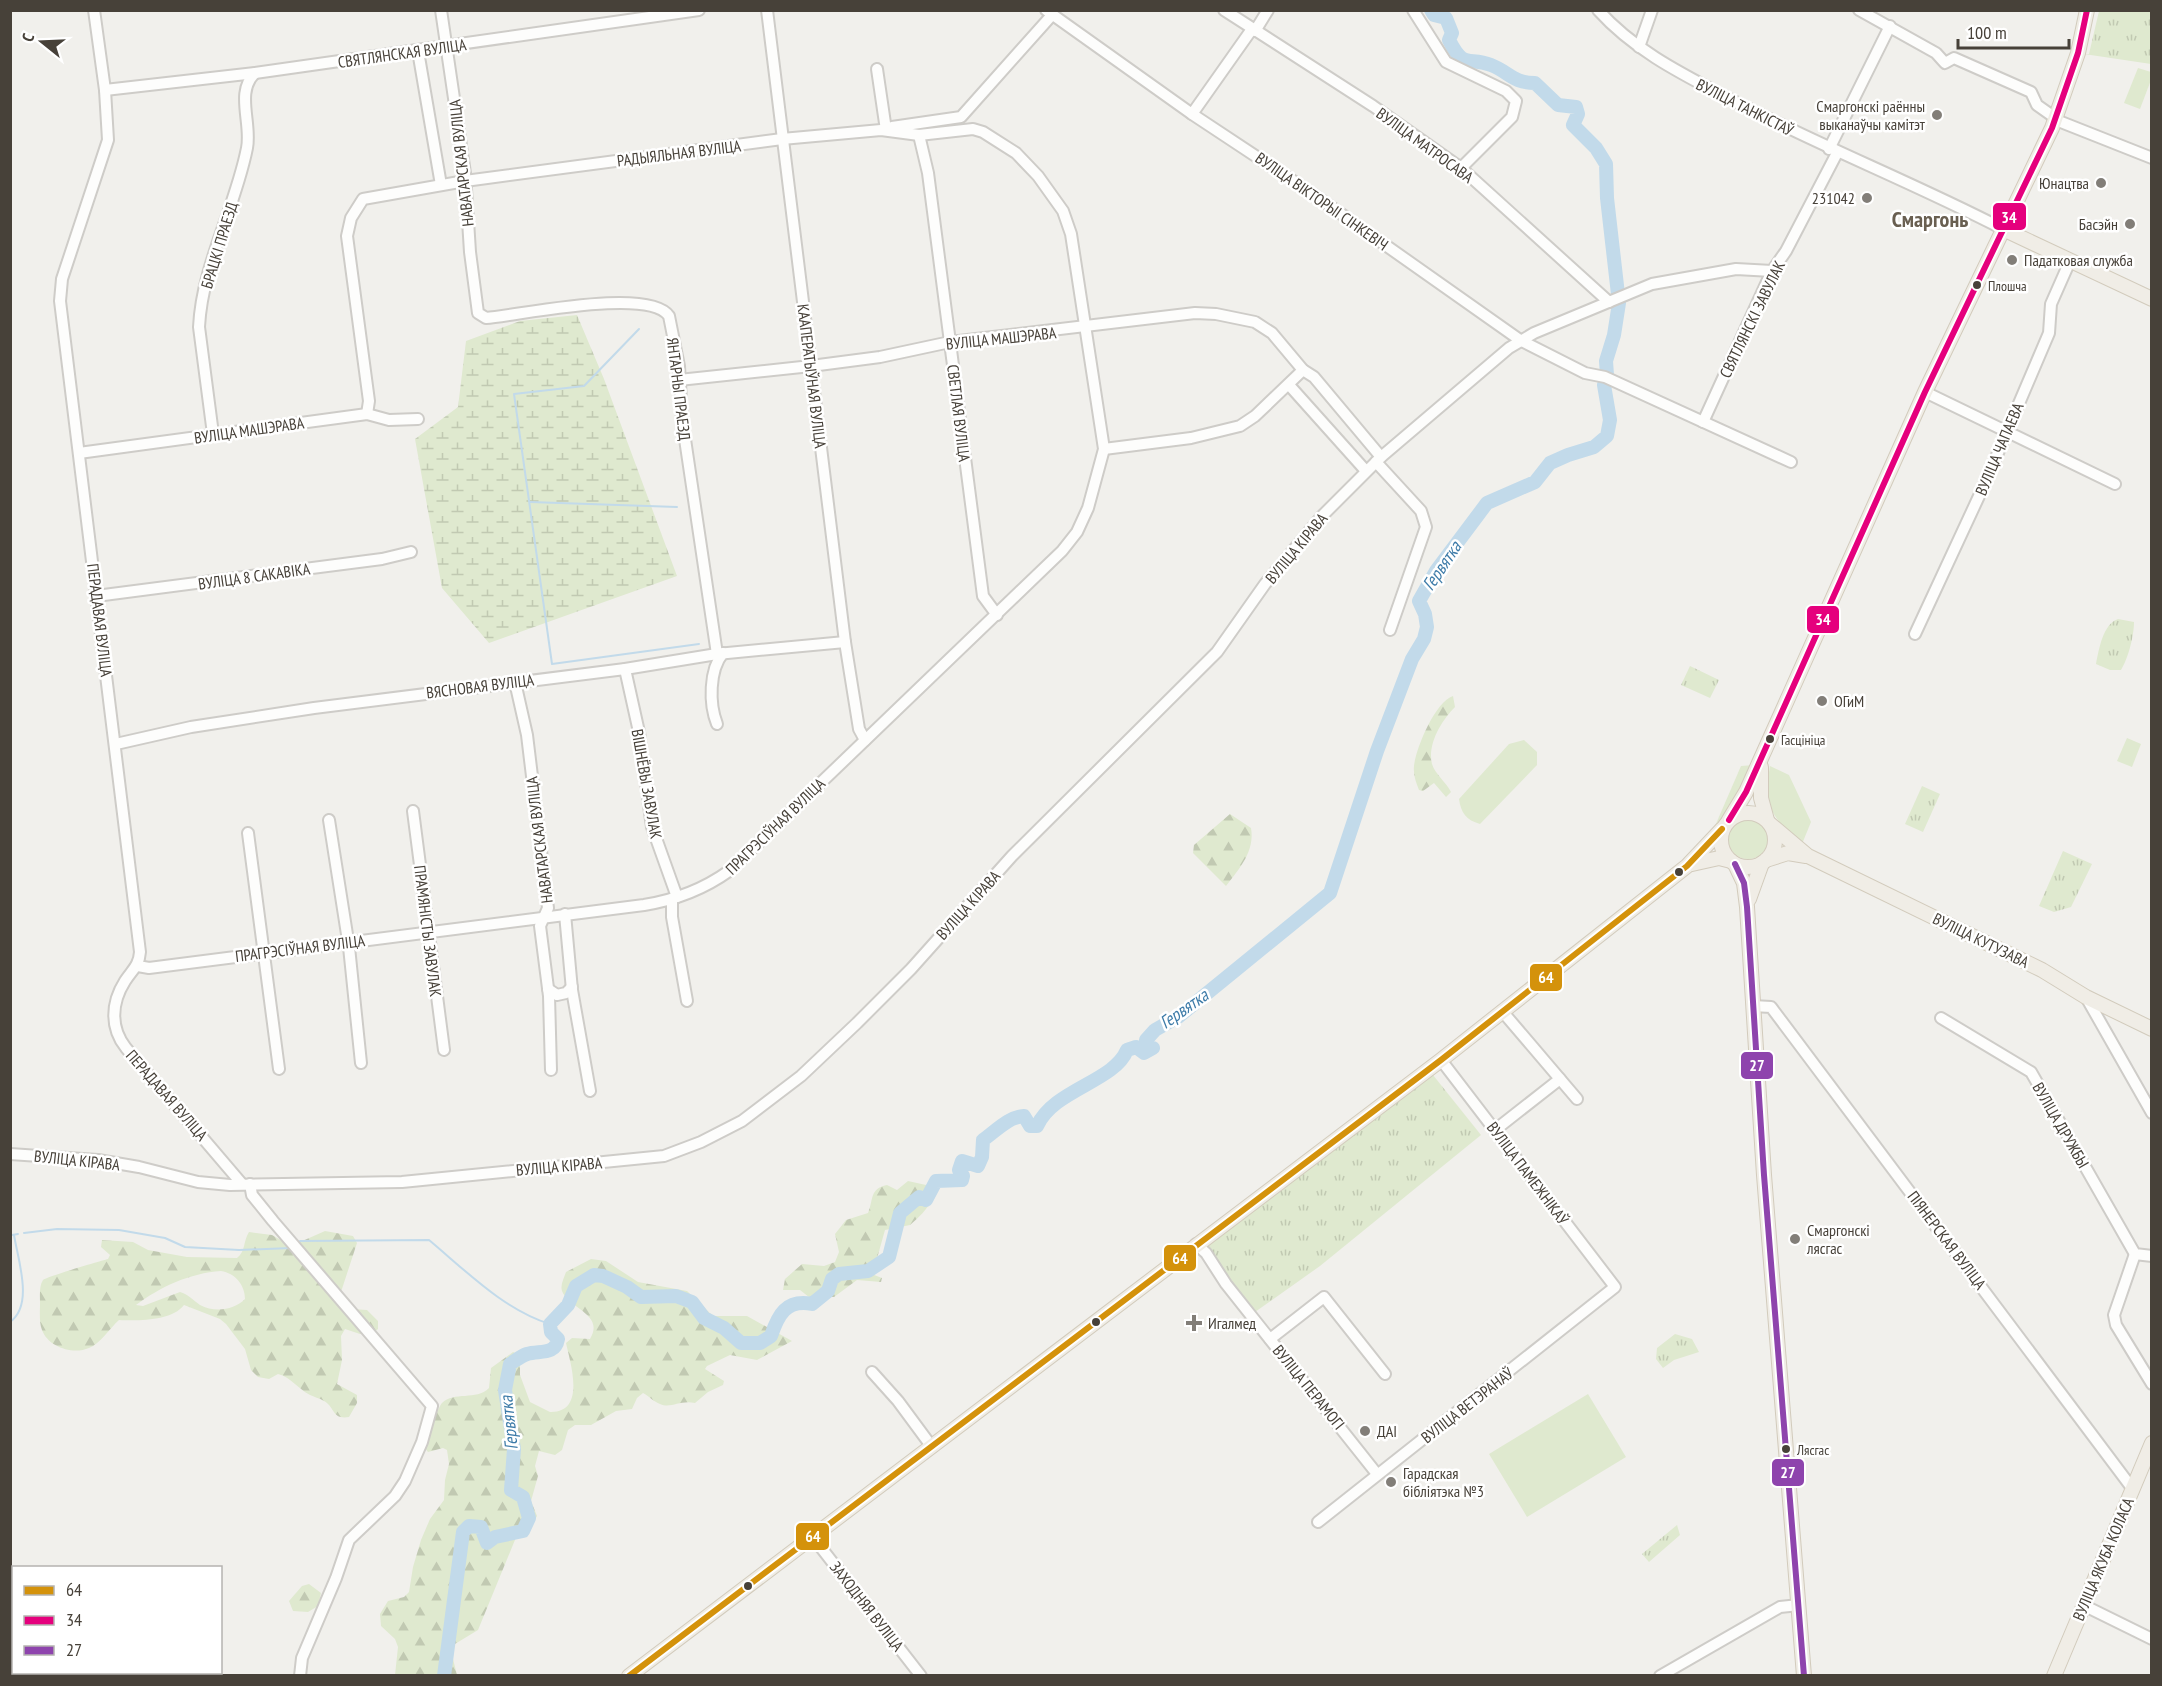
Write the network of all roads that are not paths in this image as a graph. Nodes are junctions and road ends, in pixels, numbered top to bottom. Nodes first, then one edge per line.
1 (94, 10) edge
2 (441, 10) edge
3 (699, 10) edge
4 (767, 10) edge
5 (1224, 10) edge
6 (1268, 10) edge
7 (1413, 10) edge
8 (1598, 10) edge
9 (1652, 10) edge
10 (1859, 10) edge
11 (2087, 10) edge
12 (1049, 13) edge
13 (1890, 26) junction
14 (1254, 30) junction
15 (446, 47) junction
16 (1639, 47) junction
17 (418, 51) junction
18 (877, 69) dead end
19 (255, 73) junction
20 (225, 77) junction
21 (105, 90) junction
22 (244, 94) junction
23 (1192, 114) junction
24 (961, 117) junction
25 (2056, 120) junction
26 (933, 122) junction
27 (885, 129) junction
28 (982, 132) junction
29 (921, 135) junction
30 (782, 139) junction
31 (1833, 151) junction
32 (2151, 158) edge
33 (1461, 168) junction
34 (465, 181) junction
35 (441, 185) junction
36 (2003, 228) junction
37 (2070, 261) junction
38 (1772, 271) junction
39 (2151, 298) edge
40 (1610, 302) junction
41 (480, 315) joint
42 (1086, 328) junction
43 (1520, 340) junction
44 (950, 342) junction
45 (811, 366) junction
46 (1303, 370) junction
47 (679, 380) junction
48 (1289, 385) junction
49 (1925, 392) junction
50 (367, 414) junction
51 (418, 419) dead end
52 (1703, 423) junction
53 (2007, 431) junction
54 (213, 434) junction
55 (1104, 449) junction
56 (80, 453) junction
57 (1378, 459) junction
58 (1791, 462) dead end
59 (1366, 471) junction
60 (2115, 483) dead end
61 (411, 552) dead end
62 (96, 596) junction
63 (997, 615) junction
64 (1390, 630) dead end
65 (1915, 634) dead end
66 (845, 642) junction
67 (720, 654) junction
68 (625, 669) junction
69 (515, 682) junction
70 (717, 724) dead end
71 (865, 740) junction
72 (116, 744) junction
73 (1762, 759) junction
74 (412, 811) dead end
75 (329, 820) dead end
76 (1768, 822) junction
77 (1726, 824) junction
78 (248, 833) dead end
79 (1808, 856) junction
80 (1733, 862) junction
81 (1764, 862) junction
82 (1687, 866) junction
83 (674, 898) junction
84 (1747, 907) junction
85 (565, 914) junction
86 (544, 917) junction
87 (429, 932) junction
88 (347, 943) junction
89 (264, 952) junction
90 (138, 966) junction
91 (572, 987) junction
92 (548, 989) junction
93 (2086, 997) junction
94 (687, 1001) dead end
95 (1753, 1006) junction
96 (1502, 1011) junction
97 (1941, 1018) dead end
98 (2151, 1029) edge
99 (444, 1050) dead end
100 (1441, 1059) junction
101 (361, 1063) dead end
102 (279, 1069) dead end
103 (551, 1070) dead end
104 (1560, 1079) junction
105 (590, 1091) dead end
106 (1577, 1100) dead end
107 (2151, 1113) edge
108 (1496, 1130) junction
109 (10, 1154) edge
110 (246, 1184) junction
111 (1196, 1244) junction
112 (2135, 1254) junction
113 (2151, 1256) edge
114 (1615, 1287) joint
115 (1270, 1339) junction
116 (872, 1372) dead end
117 (1385, 1374) dead end
118 (2151, 1384) edge
119 (2151, 1443) edge
120 (932, 1447) junction
121 (1377, 1474) junction
122 (2132, 1488) junction
123 (1318, 1522) dead end
124 (812, 1536) junction
125 (1799, 1605) junction
126 (2083, 1605) junction
127 (2151, 1639) edge
128 (300, 1676) edge
129 (629, 1676) edge
130 (921, 1676) edge
131 (1660, 1676) edge
132 (1804, 1676) edge
133 (2054, 1676) edge

1 - 21 street, ПЕРАДАВАЯ ВУЛІЦА
2 - 15 street, НАВАТАРСКАЯ ВУЛІЦА
3 - 15 street, СВЯТЛЯНСКАЯ ВУЛІЦА
4 - 30 street, КААПЕРАТЫЎНАЯ ВУЛІЦА
5 - 14 street, ВУЛІЦА МАТРОСАВА
6 - 14 street
7 - 33 street
8 - 16 street, ВУЛІЦА ТАНКІСТАЎ
9 - 16 street
10 - 13 street
11 - 25 main road
12 - 23 street, ВУЛІЦА ВІКТОРЫІ СІНКЕВІЧ
12 - 24 street
13 - 25 street
13 - 31 street, СВЯТЛЯНСКІ ЗАВУЛАК
14 - 23 street
14 - 33 street, ВУЛІЦА МАТРОСАВА
15 - 17 street, СВЯТЛЯНСКАЯ ВУЛІЦА
15 - 34 street, НАВАТАРСКАЯ ВУЛІЦА
16 - 31 street, ВУЛІЦА ТАНКІСТАЎ
17 - 19 street, СВЯТЛЯНСКАЯ ВУЛІЦА
17 - 35 street
18 - 27 street
19 - 20 street, СВЯТЛЯНСКАЯ ВУЛІЦА
19 - 22 street
20 - 21 street, СВЯТЛЯНСКАЯ ВУЛІЦА
20 - 22 street
21 - 56 street, ПЕРАДАВАЯ ВУЛІЦА
22 - 54 street, БРАЦКІ ПРАЕЗД
23 - 43 street, ВУЛІЦА ВІКТОРЫІ СІНКЕВІЧ
24 - 26 street
24 - 28 street
25 - 32 street
25 - 36 main road
26 - 27 street
26 - 29 street
27 - 29 street, РАДЫЯЛЬНАЯ ВУЛІЦА
27 - 30 street, РАДЫЯЛЬНАЯ ВУЛІЦА
28 - 29 street, РАДЫЯЛЬНАЯ ВУЛІЦА
28 - 42 street, РАДЫЯЛЬНАЯ ВУЛІЦА
29 - 44 street, СВЕТЛАЯ ВУЛІЦА
30 - 34 street, РАДЫЯЛЬНАЯ ВУЛІЦА
30 - 45 street, КААПЕРАТЫЎНАЯ ВУЛІЦА
31 - 36 street, ВУЛІЦА ТАНКІСТАЎ
31 - 38 street, СВЯТЛЯНСКІ ЗАВУЛАК
33 - 40 street, ВУЛІЦА МАТРОСАВА
34 - 35 street, РАДЫЯЛЬНАЯ ВУЛІЦА
34 - 41 street, НАВАТАРСКАЯ ВУЛІЦА
35 - 50 street, РАДЫЯЛЬНАЯ ВУЛІЦА
36 - 37 main road
36 - 49 main road
37 - 39 main road
37 - 53 street, ВУЛІЦА ЧАПАЕВА
38 - 40 street, ВУЛІЦА КІРАВА
38 - 52 street, СВЯТЛЯНСКІ ЗАВУЛАК
40 - 43 street, ВУЛІЦА КІРАВА
41 - 47 street, ЯНТАРНЫ ПРАЕЗД
42 - 44 street, ВУЛІЦА МАШЭРАВА
42 - 46 street, ВУЛІЦА МАШЭРАВА
42 - 55 street, ПРАГРЭСІЎНАЯ ВУЛІЦА
43 - 52 street, ВУЛІЦА ВІКТОРЫІ СІНКЕВІЧ
43 - 57 street, ВУЛІЦА КІРАВА
44 - 45 street, ВУЛІЦА МАШЭРАВА
44 - 63 street, СВЕТЛАЯ ВУЛІЦА
45 - 47 street, ВУЛІЦА МАШЭРАВА
45 - 66 street, КААПЕРАТЫЎНАЯ ВУЛІЦА
46 - 48 street
46 - 57 street, ВУЛІЦА МАШЭРАВА
47 - 67 street, ЯНТАРНЫ ПРАЕЗД
48 - 55 street
48 - 59 street
49 - 53 street
49 - 73 main road
50 - 51 street, ВУЛІЦА МАШЭРАВА
50 - 54 street, ВУЛІЦА МАШЭРАВА
52 - 58 street
53 - 60 street
53 - 65 street, ВУЛІЦА ЧАПАЕВА
54 - 56 street, ВУЛІЦА МАШЭРАВА
55 - 63 street, ПРАГРЭСІЎНАЯ ВУЛІЦА
56 - 62 street, ПЕРАДАВАЯ ВУЛІЦА
57 - 59 street, ВУЛІЦА КІРАВА
57 - 64 street, ВУЛІЦА МАШЭРАВА
59 - 110 street, ВУЛІЦА КІРАВА
61 - 62 street, ВУЛІЦА 8 САКАВІКА
62 - 72 street, ПЕРАДАВАЯ ВУЛІЦА
63 - 71 street, ПРАГРЭСІЎНАЯ ВУЛІЦА
66 - 67 street, ВЯСНОВАЯ ВУЛІЦА
66 - 71 street, КААПЕРАТЫЎНАЯ ВУЛІЦА
67 - 68 street, ВЯСНОВАЯ ВУЛІЦА
67 - 70 street
68 - 69 street, ВЯСНОВАЯ ВУЛІЦА
68 - 83 street, ВІШНЁВЫ ЗАВУЛАК
69 - 72 street, ВЯСНОВАЯ ВУЛІЦА
69 - 86 street, НАВАТАРСКАЯ ВУЛІЦА
71 - 83 street, ПРАГРЭСІЎНАЯ ВУЛІЦА
72 - 90 street, ПЕРАДАВАЯ ВУЛІЦА
73 - 76 main road
73 - 77 main road
74 - 87 street, ПРАМЯНІСТЫ ЗАВУЛАК
75 - 88 street
76 - 77 main road
76 - 79 main road, ВУЛІЦА КУТУЗАВА
76 - 81 main road
77 - 80 main road
77 - 82 main road
78 - 89 street
79 - 81 main road, ВУЛІЦА КУТУЗАВА
79 - 93 main road, ВУЛІЦА КУТУЗАВА
80 - 81 main road
80 - 82 main road
80 - 84 main road
81 - 84 main road
82 - 96 main road
83 - 85 street, ПРАГРЭСІЎНАЯ ВУЛІЦА
83 - 94 street, ВІШНЁВЫ ЗАВУЛАК
84 - 95 main road
85 - 86 street, ПРАГРЭСІЎНАЯ ВУЛІЦА
85 - 91 street, НАВАТАРСКАЯ ВУЛІЦА
86 - 87 street, ПРАГРЭСІЎНАЯ ВУЛІЦА
86 - 92 street, НАВАТАРСКАЯ ВУЛІЦА
87 - 88 street, ПРАГРЭСІЎНАЯ ВУЛІЦА
87 - 99 street, ПРАМЯНІСТЫ ЗАВУЛАК
88 - 89 street, ПРАГРЭСІЎНАЯ ВУЛІЦА
88 - 101 street
89 - 90 street, ПРАГРЭСІЎНАЯ ВУЛІЦА
89 - 102 street
90 - 110 street, ПЕРАДАВАЯ ВУЛІЦА
91 - 92 street
91 - 105 street, НАВАТАРСКАЯ ВУЛІЦА
92 - 103 street, НАВАТАРСКАЯ ВУЛІЦА
93 - 98 main road, ВУЛІЦА КУТУЗАВА
93 - 107 street
95 - 122 street, ПІЯНЕРСКАЯ ВУЛІЦА
95 - 125 main road
96 - 100 main road
96 - 104 street
97 - 112 street, ВУЛІЦА ДРУЖБЫ
100 - 108 street, ВУЛІЦА ПАМЕЖНІКАЎ
100 - 111 main road
104 - 106 street
104 - 108 street
108 - 114 street, ВУЛІЦА ПАМЕЖНІКАЎ
109 - 110 street, ВУЛІЦА КІРАВА
110 - 128 street, ПЕРАДАВАЯ ВУЛІЦА
111 - 115 street, ВУЛІЦА ПЕРАМОГІ
111 - 120 main road
112 - 113 street
112 - 118 street
114 - 121 street, ВУЛІЦА ВЕТЭРАНАЎ
115 - 117 street
115 - 121 street, ВУЛІЦА ПЕРАМОГІ
116 - 120 street
119 - 122 main road, ВУЛІЦА ЯКУБА КОЛАСА
120 - 124 main road
121 - 123 street, ВУЛІЦА ВЕТЭРАНАЎ
122 - 126 main road, ВУЛІЦА ЯКУБА КОЛАСА
124 - 129 main road
124 - 130 street, ЗАХОДНЯЯ ВУЛІЦА
125 - 131 street
125 - 132 main road
126 - 127 street
126 - 133 main road, ВУЛІЦА ЯКУБА КОЛАСА

